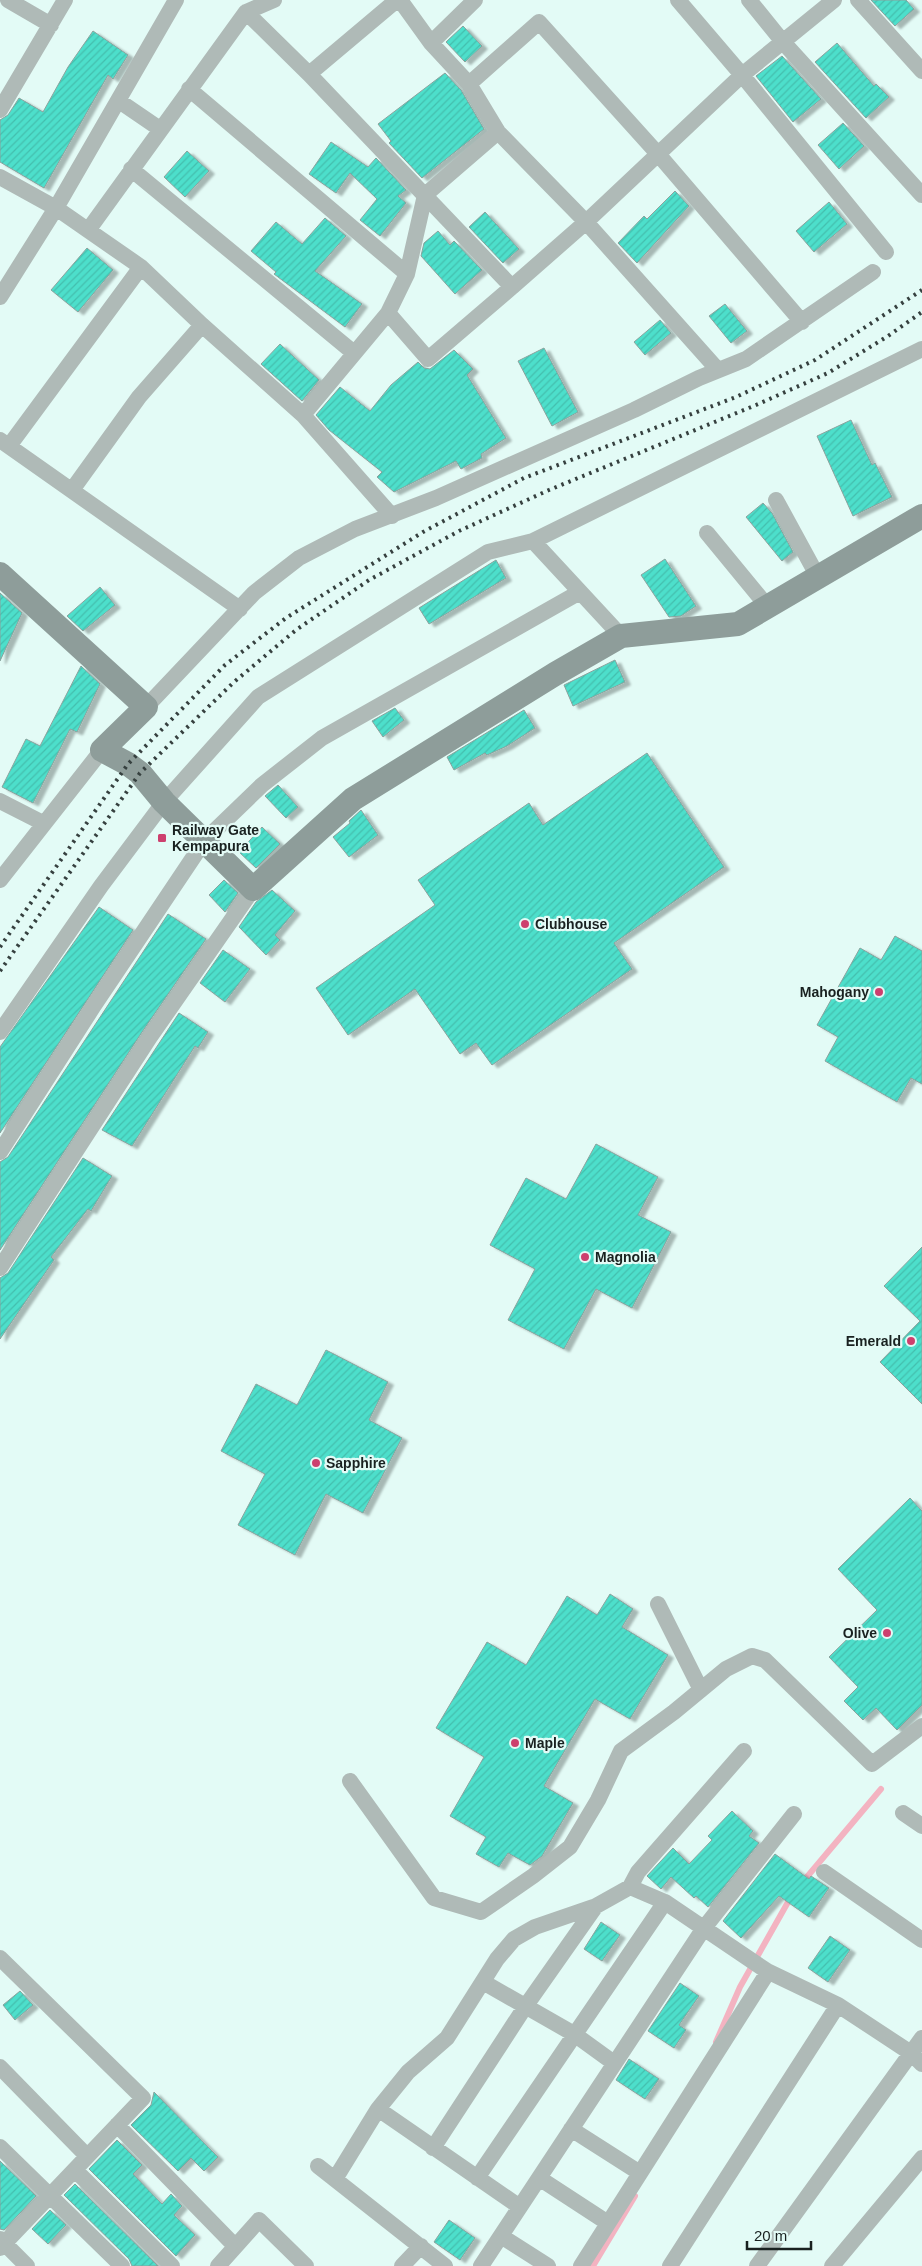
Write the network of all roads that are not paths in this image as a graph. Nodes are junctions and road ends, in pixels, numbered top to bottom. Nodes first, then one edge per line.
1 (8, 0) edge
2 (65, 0) edge
3 (176, 0) edge
4 (274, 0) edge
5 (398, 0) edge
6 (475, 0) edge
7 (678, 0) edge
8 (749, 0) edge
9 (834, 0) edge
10 (858, 0) edge
11 (246, 12) junction
12 (51, 25) junction
13 (783, 42) junction
14 (431, 43) junction
15 (922, 71) edge
16 (309, 74) junction
17 (742, 75) junction
18 (469, 84) junction
19 (189, 89) junction
20 (119, 101) junction
21 (2, 103) edge
22 (160, 129) junction
23 (498, 132) junction
24 (658, 154) junction
25 (131, 169) junction
26 (0, 177) edge
27 (425, 195) junction
28 (922, 195) edge
29 (56, 208) junction
30 (586, 222) junction
31 (90, 229) junction
32 (886, 252) dead end
33 (141, 267) junction
34 (873, 272) dead end
35 (407, 274) junction
36 (512, 286) junction
37 (0, 297) edge
38 (388, 313) junction
39 (802, 322) junction
40 (202, 325) junction
41 (922, 349) edge
42 (354, 353) junction
43 (718, 370) junction
44 (302, 415) junction
45 (5, 443) edge
46 (72, 490) junction
47 (776, 500) dead end
48 (392, 516) junction
49 (922, 516) edge
50 (708, 533) dead end
51 (534, 542) junction
52 (0, 574) edge
53 (818, 577) junction
54 (580, 592) junction
55 (767, 606) junction
56 (240, 609) junction
57 (621, 636) junction
58 (146, 707) junction
59 (102, 750) junction
60 (0, 801) edge
61 (164, 802) junction
62 (44, 823) junction
63 (205, 840) junction
64 (0, 880) edge
65 (253, 889) junction
66 (0, 1032) edge
67 (0, 1152) edge
68 (0, 1268) edge
69 (658, 1604) dead end
70 (701, 1690) junction
71 (922, 1726) edge
72 (744, 1751) dead end
73 (350, 1781) dead end
74 (903, 1813) dead end
75 (794, 1814) dead end
76 (922, 1826) edge
77 (824, 1872) dead end
78 (630, 1887) junction
79 (665, 1902) junction
80 (596, 1906) junction
81 (704, 1928) junction
82 (922, 1940) edge
83 (0, 1958) edge
84 (765, 1970) junction
85 (482, 1982) junction
86 (838, 2005) junction
87 (525, 2007) junction
88 (574, 2034) junction
89 (922, 2038) edge
90 (916, 2058) edge
91 (614, 2063) junction
92 (0, 2067) edge
93 (378, 2108) junction
94 (117, 2125) junction
95 (571, 2129) junction
96 (0, 2147) edge
97 (433, 2148) junction
98 (87, 2156) junction
99 (922, 2158) edge
100 (318, 2166) dead end
101 (75, 2170) junction
102 (640, 2173) junction
103 (477, 2178) junction
104 (539, 2178) junction
105 (335, 2179) junction
106 (49, 2196) junction
107 (520, 2207) junction
108 (608, 2223) junction
109 (501, 2236) junction
110 (2, 2244) edge
111 (235, 2246) junction
112 (421, 2246) junction
113 (27, 2266) edge
114 (122, 2266) edge
115 (172, 2266) edge
116 (218, 2266) edge
117 (306, 2266) edge
118 (402, 2266) edge
119 (445, 2266) edge
120 (481, 2266) edge
121 (548, 2266) edge
122 (581, 2266) edge
123 (670, 2266) edge
124 (757, 2266) edge
125 (832, 2266) edge

1 - 12 street
2 - 12 street
3 - 20 street
4 - 11 street
5 - 14 street
5 - 16 street
6 - 14 street
7 - 17 street
8 - 13 street
9 - 13 street
10 - 15 street
11 - 16 street
11 - 19 street
12 - 21 street
13 - 17 street
13 - 28 street
14 - 18 street
16 - 27 street
17 - 24 street
17 - 32 street
18 - 23 street
18 - 24 street
19 - 22 street
19 - 35 street
20 - 22 street
20 - 29 street
22 - 25 street
23 - 27 street
23 - 30 street
24 - 30 street
24 - 39 street
25 - 31 street
25 - 42 street
26 - 29 street
27 - 35 street
27 - 36 street
29 - 31 street
29 - 37 street
30 - 36 street
30 - 43 street
31 - 33 street
33 - 40 street
33 - 45 street
34 - 39 street
35 - 38 street
36 - 38 street
38 - 42 street
39 - 43 street
40 - 44 street
40 - 46 street
41 - 51 street
42 - 44 street
43 - 48 street
44 - 48 street
45 - 46 street
46 - 56 street
47 - 53 street
48 - 56 street
49 - 53 street
50 - 55 street
51 - 54 street
51 - 61 street
52 - 58 street
53 - 55 street
54 - 57 street
54 - 63 street
55 - 57 street
56 - 58 street
57 - 65 street
58 - 59 street
59 - 61 street
59 - 62 street
60 - 62 street
61 - 63 street
61 - 66 street
62 - 64 street
63 - 65 street
63 - 67 street
65 - 68 street
69 - 70 street
70 - 71 street
70 - 73 street
72 - 78 street
74 - 76 street
75 - 81 street
77 - 82 street
78 - 79 street
78 - 80 street
79 - 81 street
79 - 88 street
80 - 85 street
80 - 87 street
81 - 84 street
81 - 91 street
83 - 94 street
84 - 86 street
84 - 102 street
85 - 87 street
85 - 93 street
86 - 90 street
86 - 123 street
87 - 88 street
87 - 97 street
88 - 91 street
88 - 103 street
89 - 90 street
90 - 124 street
91 - 95 street
92 - 98 street
93 - 97 street
93 - 105 street
94 - 98 street
94 - 111 street
95 - 102 street
95 - 104 street
96 - 106 street
97 - 103 street
98 - 101 street
99 - 125 street
100 - 105 street
101 - 106 street
101 - 115 street
102 - 108 street
103 - 107 street
104 - 107 street
104 - 108 street
105 - 112 street
106 - 110 street
106 - 114 street
107 - 109 street
108 - 122 street
109 - 120 street
109 - 121 street
110 - 113 street
111 - 116 street
111 - 117 street
112 - 118 street
112 - 119 street

